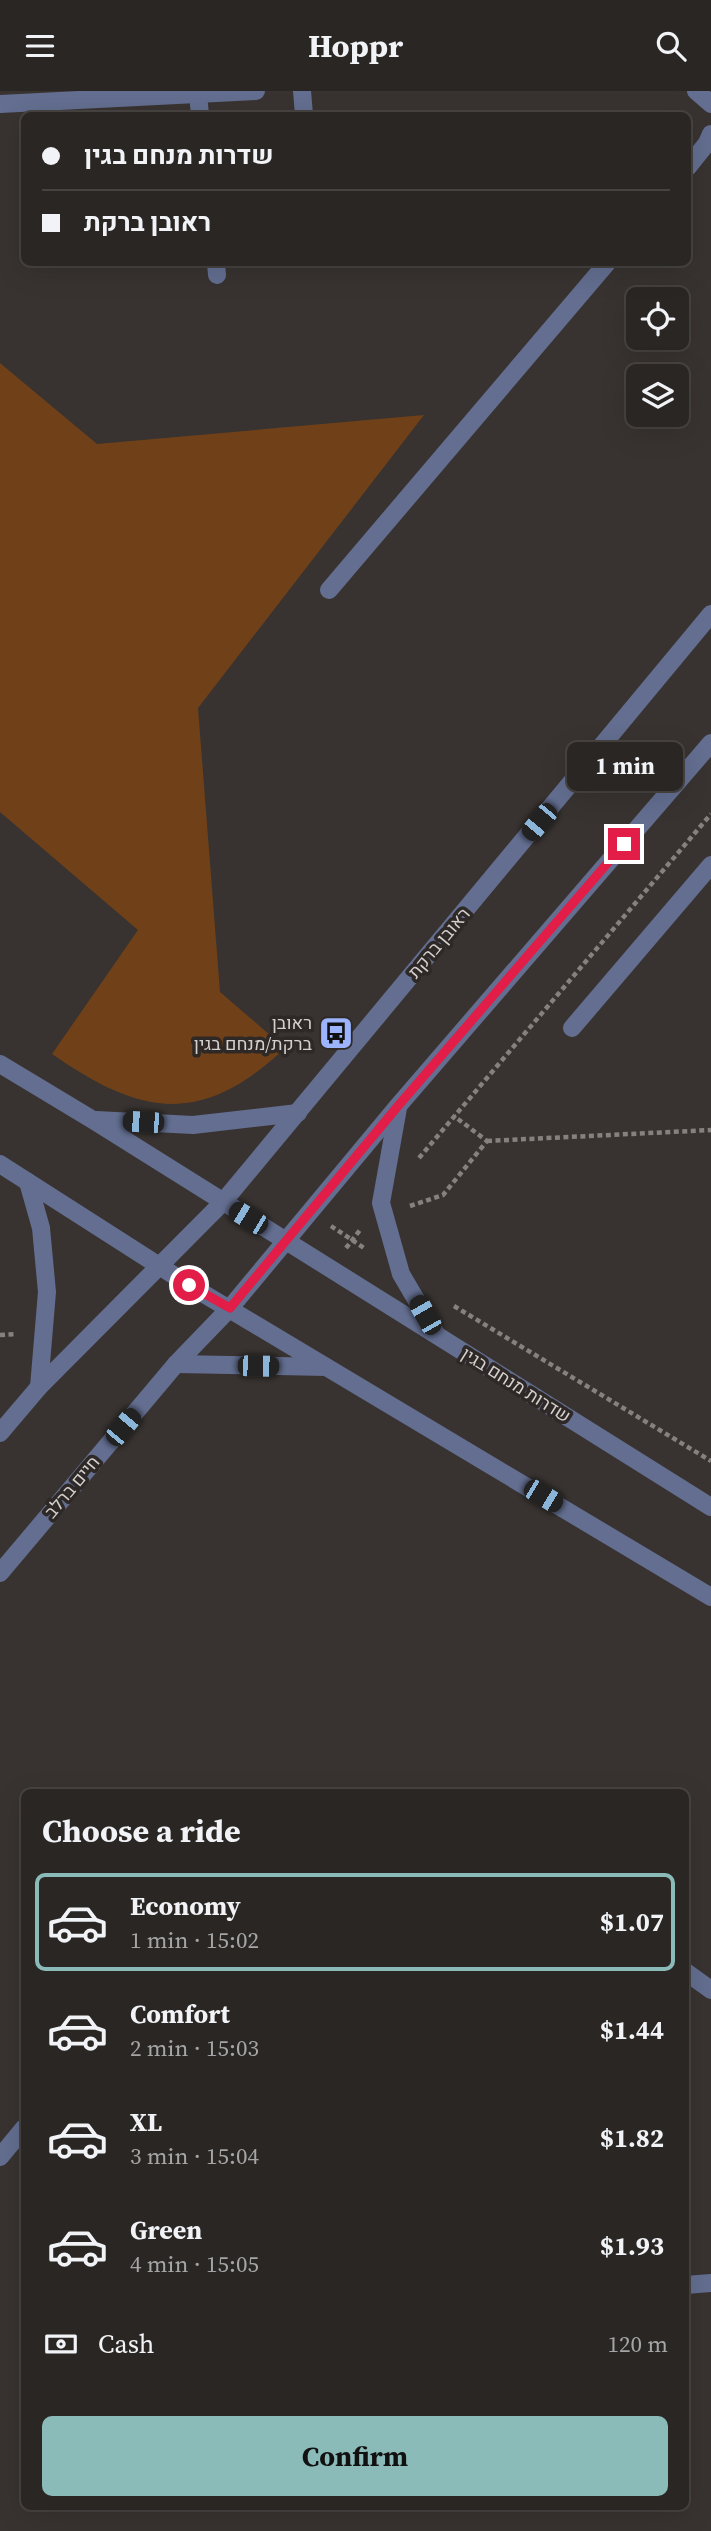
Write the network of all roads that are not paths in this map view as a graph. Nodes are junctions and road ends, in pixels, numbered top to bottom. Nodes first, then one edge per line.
1 (254, 91) edge
2 (302, 91) edge
3 (696, 91) edge
4 (198, 94) junction
5 (0, 104) edge
6 (711, 104) edge
7 (200, 112) edge
8 (304, 112) edge
9 (711, 134) edge
10 (691, 163) edge
11 (604, 266) edge
12 (329, 590) dead end
13 (711, 614) edge
14 (711, 743) edge
15 (711, 865) edge
16 (572, 1028) dead end
17 (0, 1065) edge
18 (398, 1106) junction
19 (299, 1114) junction
20 (93, 1119) junction
21 (0, 1164) edge
22 (28, 1182) junction
23 (223, 1202) junction
24 (286, 1240) junction
25 (161, 1266) junction
26 (230, 1308) junction
27 (436, 1335) junction
28 (176, 1364) junction
29 (327, 1367) junction
30 (39, 1387) junction
31 (0, 1433) edge
32 (711, 1507) edge
33 (0, 1573) edge
34 (711, 1597) edge
35 (689, 1974) edge
36 (711, 1990) edge
37 (21, 2132) edge
38 (0, 2157) edge
39 (711, 2283) edge
40 (689, 2285) edge

1 - 4 street
2 - 8 street
3 - 6 street
4 - 5 street
4 - 7 street
9 - 10 street
11 - 12 street
13 - 19 street, ראובן ברקת
14 - 18 street
15 - 16 street
17 - 20 street, שדרות מנחם בגין
18 - 24 street
18 - 27 street
19 - 20 street
19 - 23 street, ראובן ברקת
20 - 23 street, שדרות מנחם בגין
21 - 22 street
22 - 25 street
22 - 30 street
23 - 24 street, שדרות מנחם בגין
23 - 25 street, ראובן ברקת
24 - 26 street
24 - 27 street, שדרות מנחם בגין
25 - 26 street
25 - 30 street
26 - 28 street, חיים ברלב
26 - 29 street
27 - 32 street, שדרות מנחם בגין
28 - 29 street
28 - 33 street, חיים ברלב
29 - 34 street
30 - 31 street
35 - 36 street
37 - 38 street
39 - 40 street

